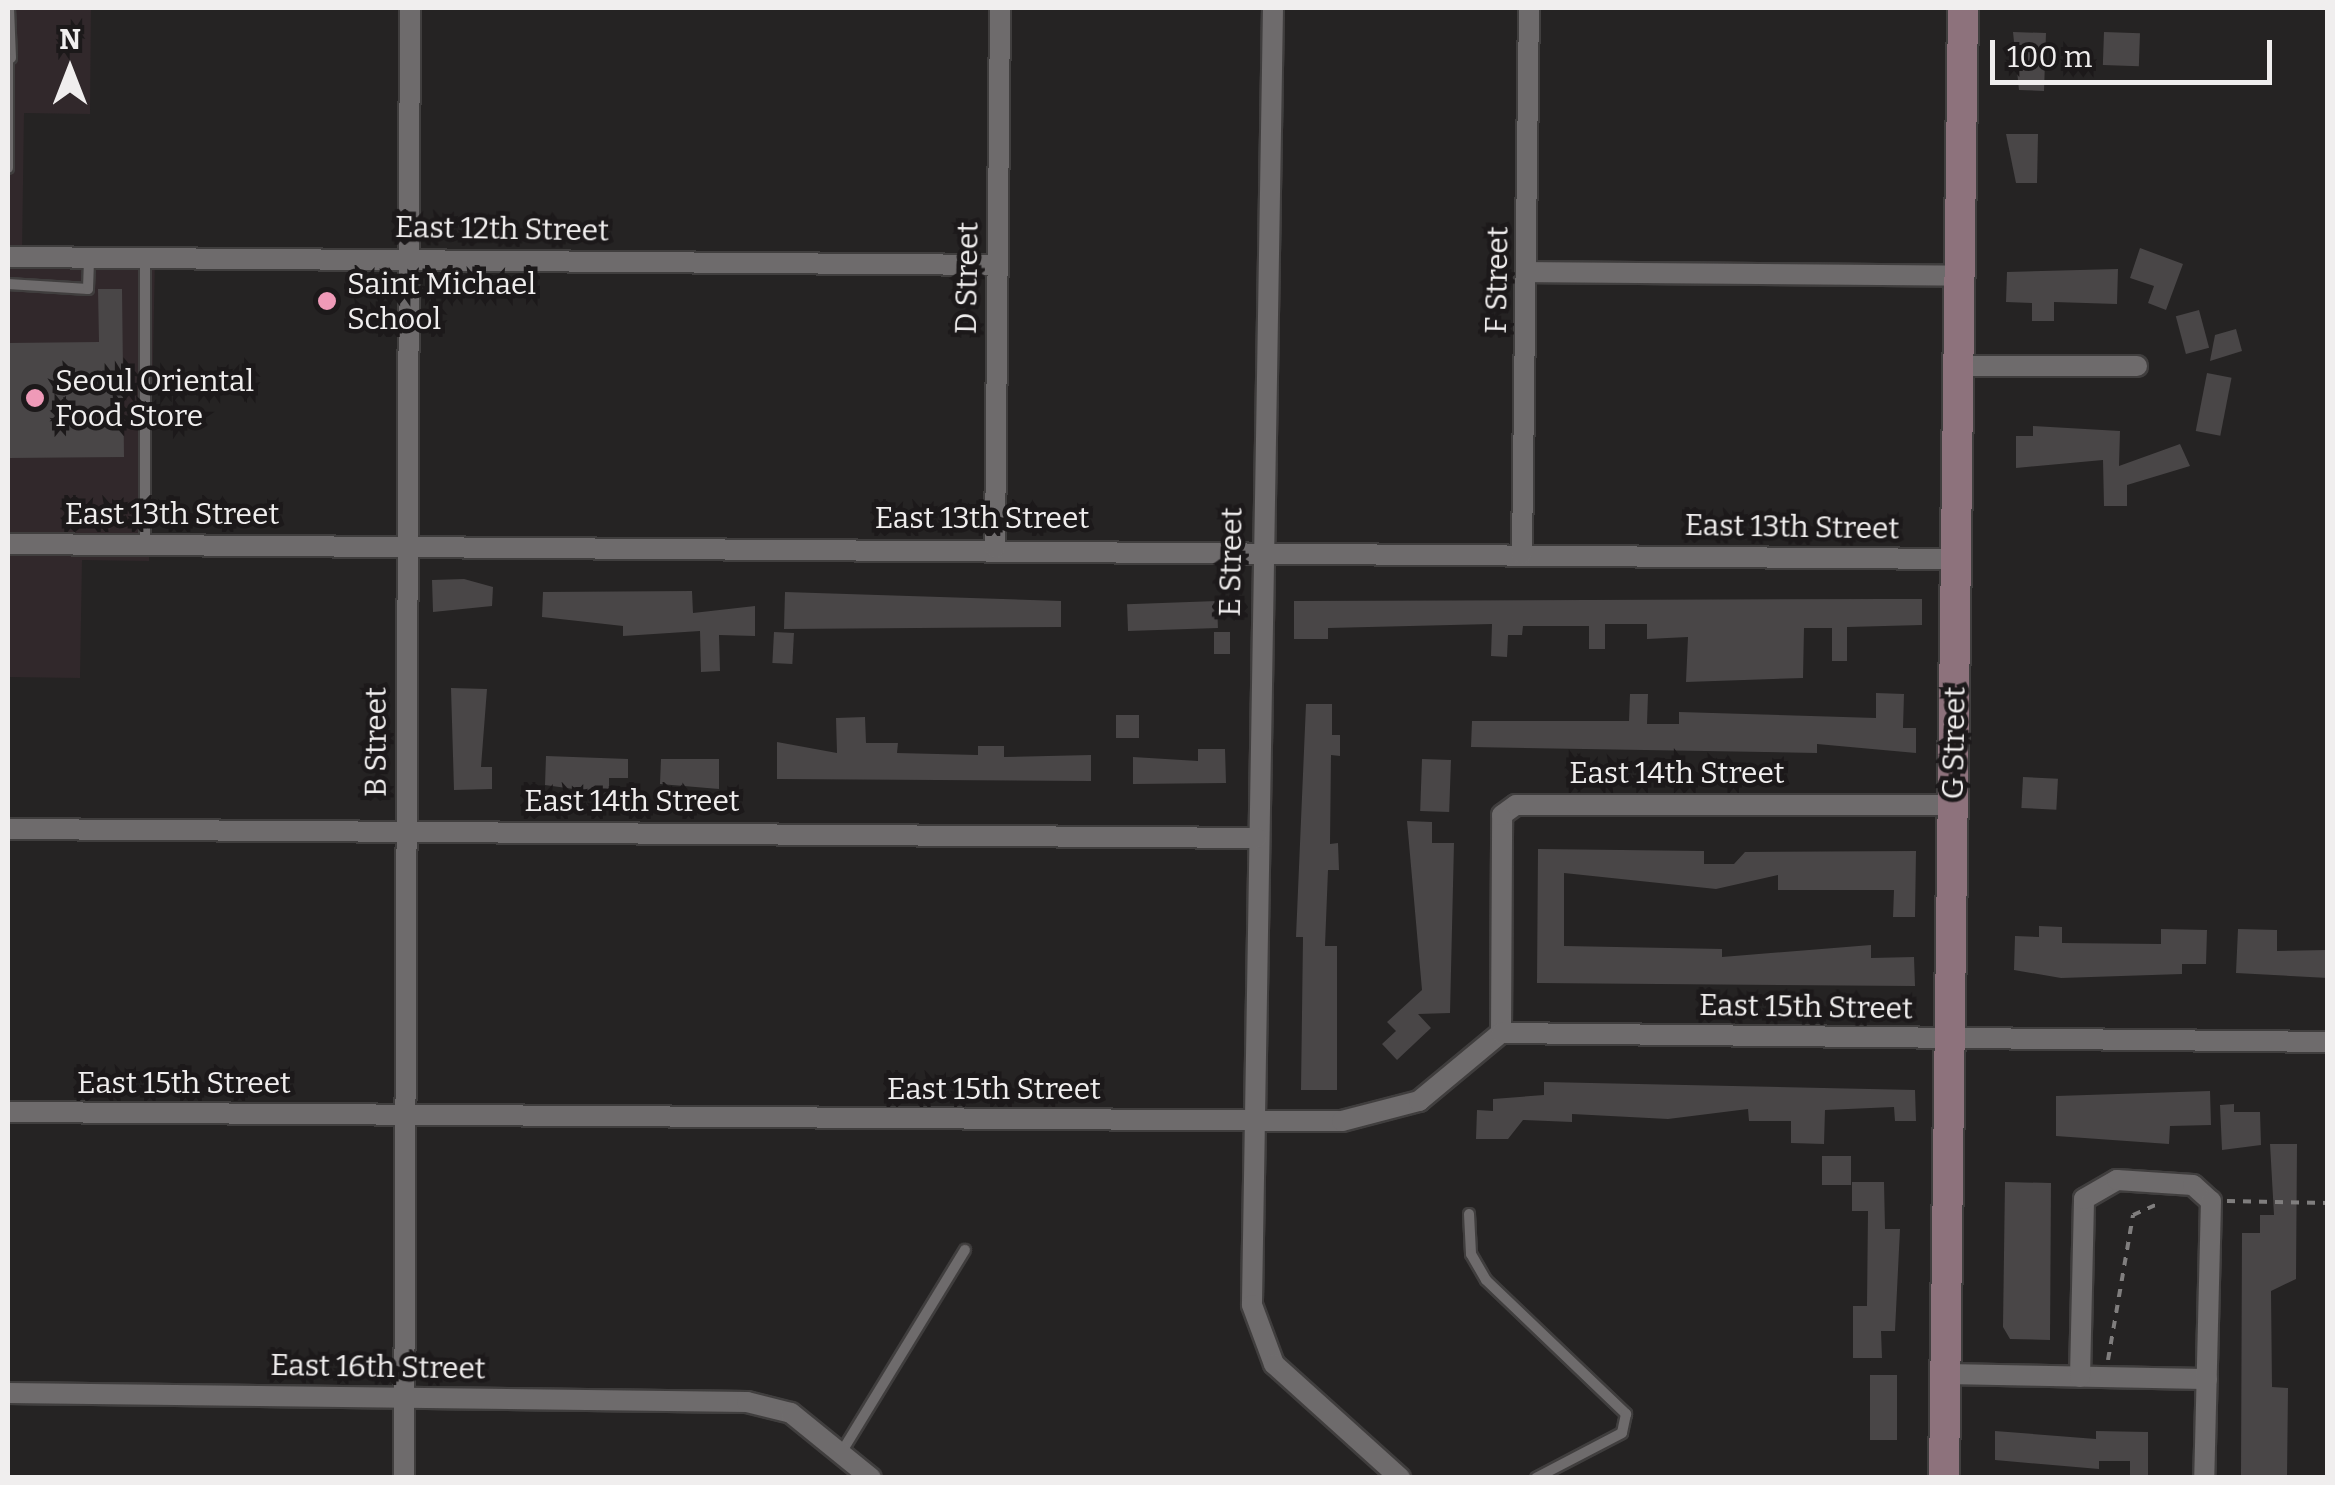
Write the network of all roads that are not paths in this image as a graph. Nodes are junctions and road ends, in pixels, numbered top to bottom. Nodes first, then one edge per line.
1 (9, 8) edge
2 (410, 8) edge
3 (1000, 8) edge
4 (1274, 8) edge
5 (1530, 8) edge
6 (1963, 8) edge
7 (9, 58) edge
8 (8, 168) edge
9 (8, 257) edge
10 (144, 257) junction
11 (89, 258) junction
12 (407, 258) junction
13 (997, 265) junction
14 (1528, 272) junction
15 (1961, 276) junction
16 (8, 284) edge
17 (1959, 366) junction
18 (2137, 366) dead end
19 (8, 544) edge
20 (145, 544) junction
21 (407, 545) junction
22 (994, 548) junction
23 (1261, 550) junction
24 (1522, 554) junction
25 (1956, 559) junction
26 (1952, 804) junction
27 (8, 829) edge
28 (405, 830) junction
29 (1257, 838) junction
30 (1502, 1032) junction
31 (1952, 1038) junction
32 (2328, 1042) edge
33 (8, 1112) edge
34 (405, 1112) junction
35 (1254, 1118) junction
36 (1468, 1214) dead end
37 (965, 1250) dead end
38 (1944, 1374) junction
39 (2080, 1377) junction
40 (2207, 1379) junction
41 (8, 1394) edge
42 (404, 1396) junction
43 (841, 1452) junction
44 (404, 1478) edge
45 (870, 1478) edge
46 (1400, 1478) edge
47 (1536, 1478) edge
48 (1944, 1478) edge
49 (2204, 1478) edge

1 - 7 lane
2 - 12 street, B Street
3 - 13 street, D Street
4 - 23 street, E Street
5 - 14 street, F Street
6 - 15 main road, G Street
7 - 8 lane
9 - 11 street, East 12th Street
10 - 11 street, East 12th Street
10 - 12 street, East 12th Street
10 - 20 lane
11 - 16 lane
12 - 13 street, East 12th Street
12 - 21 street, B Street
13 - 22 street, D Street
14 - 15 street
14 - 24 street, F Street
15 - 17 main road, G Street
17 - 18 street
17 - 25 main road, G Street
19 - 20 street, East 13th Street
20 - 21 street, East 13th Street
21 - 22 street, East 13th Street
21 - 28 street, B Street
22 - 23 street, East 13th Street
23 - 24 street, East 13th Street
23 - 29 street, E Street
24 - 25 street, East 13th Street
25 - 26 main road, G Street
26 - 30 street, East 14th Street
26 - 31 main road, G Street
27 - 28 street, East 14th Street
28 - 29 street, East 14th Street
28 - 34 street, B Street
29 - 35 street, E Street
30 - 31 street, East 15th Street
30 - 35 street, East 15th Street
31 - 32 street, East 15th Street
31 - 38 main road, G Street
33 - 34 street, East 15th Street
34 - 35 street, East 15th Street
34 - 42 street, B Street
35 - 46 street
36 - 47 lane
37 - 43 lane
38 - 39 street
38 - 48 main road, G Street
39 - 40 street
39 - 40 street
40 - 49 street
41 - 42 street, East 16th Street
42 - 43 street, East 16th Street
42 - 44 street, B Street
43 - 45 street, East 16th Street

